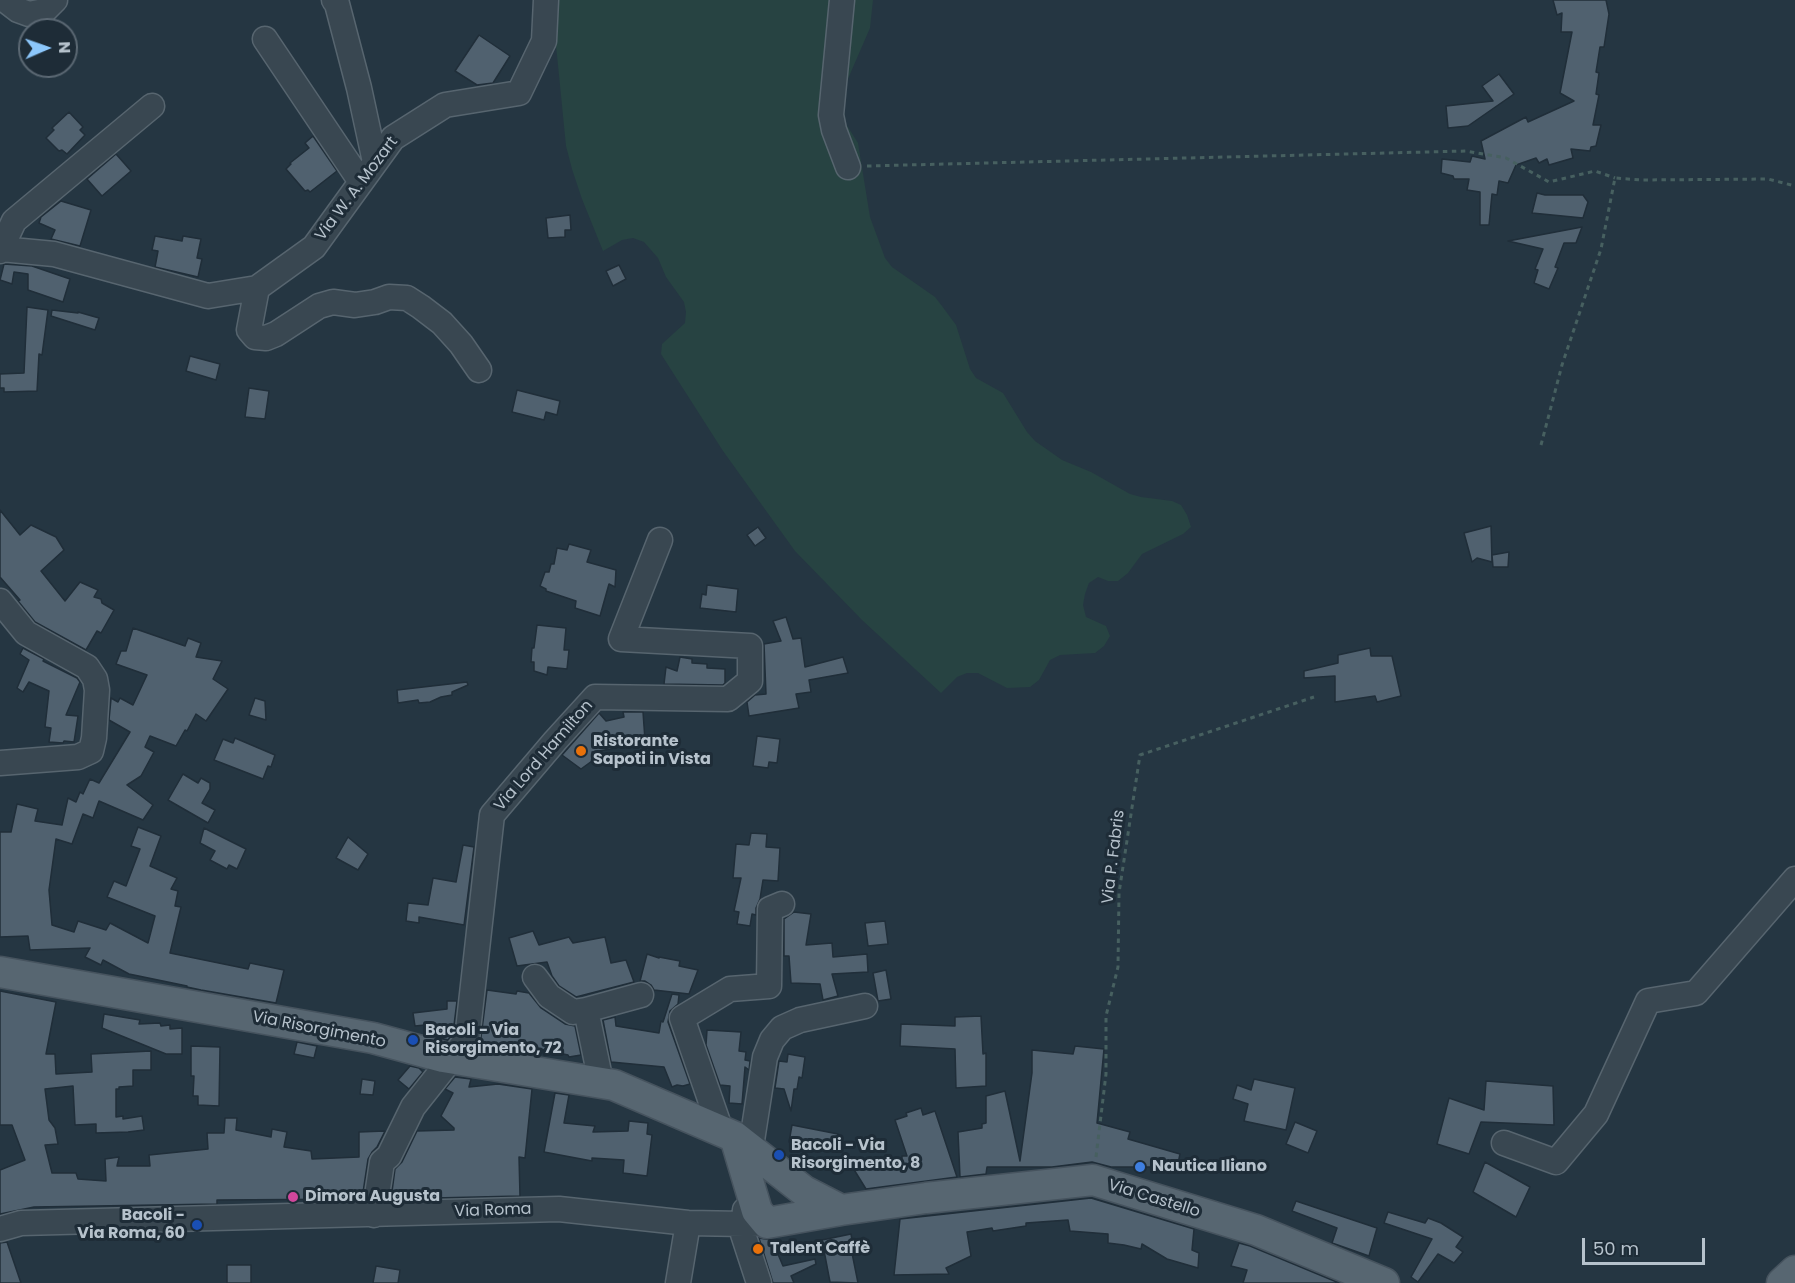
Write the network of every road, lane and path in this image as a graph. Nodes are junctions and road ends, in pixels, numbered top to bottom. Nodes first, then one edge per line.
1 (5, 0) edge
2 (55, 0) edge
3 (334, 0) edge
4 (546, 0) edge
5 (842, 0) edge
6 (265, 39) dead end
7 (152, 106) dead end
8 (375, 162) junction
9 (848, 167) joint
10 (1615, 178) junction
11 (361, 182) junction
12 (1795, 186) edge
13 (1, 250) edge
14 (257, 288) junction
15 (479, 370) dead end
16 (1541, 445) dead end
17 (660, 540) dead end
18 (0, 601) edge
19 (1314, 697) dead end
20 (0, 763) edge
21 (1795, 879) edge
22 (782, 904) dead end
23 (0, 972) edge
24 (535, 977) dead end
25 (641, 995) dead end
26 (865, 1006) dead end
27 (586, 1010) junction
28 (450, 1058) junction
29 (601, 1082) junction
30 (736, 1138) junction
31 (1504, 1143) dead end
32 (746, 1177) junction
33 (1093, 1180) junction
34 (793, 1182) junction
35 (842, 1210) junction
36 (374, 1215) junction
37 (768, 1222) junction
38 (688, 1223) junction
39 (0, 1229) edge
40 (1795, 1271) edge
41 (678, 1283) edge
42 (759, 1283) edge
43 (1384, 1283) edge
44 (1782, 1283) edge

1 - 2 street
3 - 8 street
4 - 8 street, Via W. A. Mozart
5 - 9 street
6 - 11 street
7 - 13 street
8 - 11 street, Via W. A. Mozart
9 - 10 path
10 - 12 path
10 - 16 path
11 - 14 street, Via W. A. Mozart
13 - 14 street, Via W. A. Mozart
14 - 15 street
17 - 28 street, Via Lord Hamilton
18 - 20 street
19 - 33 path, Via P. Fabris
21 - 31 street
22 - 30 street
23 - 28 main road, Via Risorgimento
24 - 27 street
25 - 27 street
26 - 30 street
27 - 29 street
28 - 29 main road, Via Risorgimento
28 - 36 street
29 - 30 main road, Via Risorgimento
30 - 32 main road
30 - 34 main road, Via Risorgimento
32 - 34 street
32 - 37 main road
33 - 35 main road, Via Castello
33 - 43 main road, Via Castello
34 - 35 main road, Via Risorgimento
34 - 37 street
35 - 37 main road, Via Roma
36 - 38 street, Via Roma
36 - 39 street, Via Roma
37 - 38 street, Via Roma
37 - 42 street
38 - 41 street
40 - 44 main road

